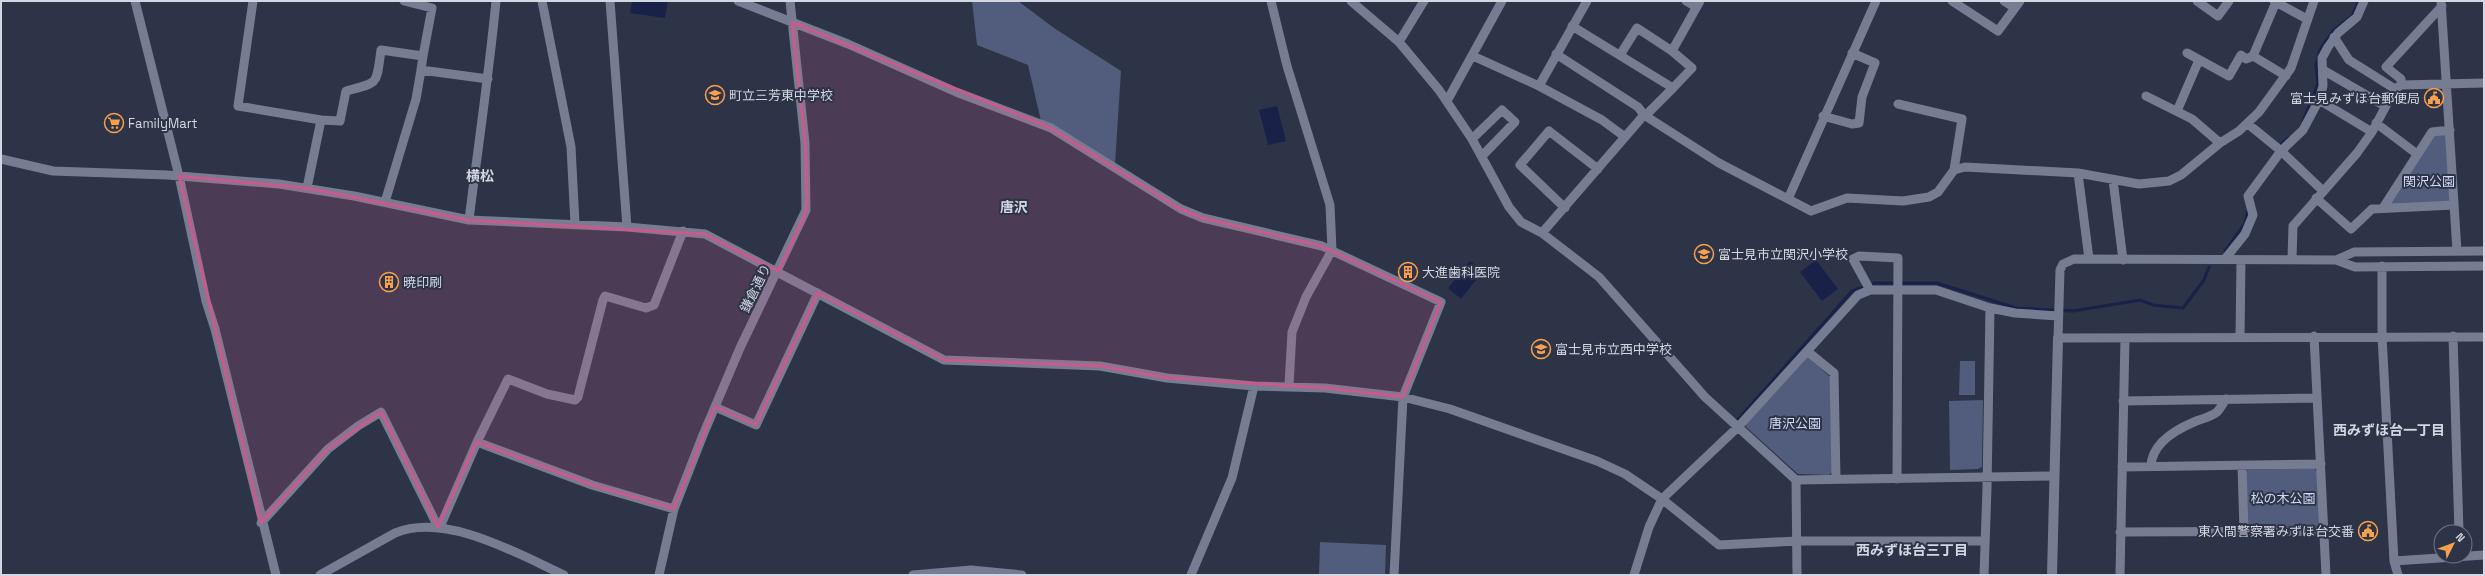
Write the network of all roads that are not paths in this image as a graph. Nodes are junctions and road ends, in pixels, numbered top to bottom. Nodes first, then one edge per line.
1 (135, 1) edge
2 (253, 1) edge
3 (404, 1) edge
4 (496, 1) edge
5 (542, 1) edge
6 (610, 1) edge
7 (738, 1) edge
8 (790, 1) edge
9 (1271, 1) edge
10 (1351, 1) edge
11 (1424, 1) edge
12 (1502, 1) edge
13 (1587, 1) edge
14 (1686, 1) edge
15 (1876, 1) edge
16 (1952, 1) edge
17 (2004, 1) edge
18 (2197, 1) edge
19 (2229, 1) edge
20 (2314, 1) edge
21 (2364, 1) edge
22 (2275, 2) edge
23 (1698, 4) edge
24 (1965, 4) edge
25 (2442, 4) edge
26 (2017, 5) edge
27 (2307, 19) junction
28 (792, 22) junction
29 (1572, 26) junction
30 (2334, 37) junction
31 (1399, 42) junction
32 (1672, 51) junction
33 (1852, 53) junction
34 (2187, 53) dead end
35 (1556, 54) junction
36 (1620, 55) junction
37 (423, 56) junction
38 (1473, 56) junction
39 (2253, 56) junction
40 (2199, 60) junction
41 (421, 70) junction
42 (2323, 70) junction
43 (2286, 76) junction
44 (488, 79) junction
45 (2484, 83) edge
46 (2448, 85) junction
47 (1539, 86) junction
48 (2398, 87) junction
49 (1673, 88) junction
50 (2146, 96) dead end
51 (2319, 100) junction
52 (1447, 101) junction
53 (1898, 104) dead end
54 (2385, 106) junction
55 (2177, 110) junction
56 (1645, 115) junction
57 (1823, 116) junction
58 (320, 120) junction
59 (2376, 123) junction
60 (2248, 124) junction
61 (2450, 130) junction
62 (2372, 132) junction
63 (1625, 136) junction
64 (1472, 139) junction
65 (2220, 144) junction
66 (2279, 149) junction
67 (2417, 154) junction
68 (1482, 156) junction
69 (1, 159) edge
70 (1598, 169) junction
71 (1954, 170) junction
72 (2078, 173) junction
73 (179, 176) junction
74 (2113, 180) junction
75 (307, 188) junction
76 (2322, 190) junction
77 (2316, 198) junction
78 (1788, 199) junction
79 (385, 202) junction
80 (2454, 205) junction
81 (1565, 208) junction
82 (2383, 208) junction
83 (469, 220) junction
84 (575, 224) junction
85 (627, 227) junction
86 (683, 231) junction
87 (1542, 233) junction
88 (1332, 250) junction
89 (2457, 251) junction
90 (2484, 251) edge
91 (2088, 258) junction
92 (2292, 259) junction
93 (2123, 260) junction
94 (2225, 260) junction
95 (2241, 260) junction
96 (2336, 260) junction
97 (2382, 266) junction
98 (2484, 266) edge
99 (778, 271) junction
100 (1898, 285) junction
101 (1869, 290) junction
102 (818, 293) junction
103 (1990, 308) junction
104 (2058, 312) junction
105 (2240, 336) junction
106 (2314, 336) junction
107 (2382, 336) junction
108 (2453, 336) junction
109 (2484, 337) edge
110 (2058, 338) junction
111 (2125, 338) junction
112 (1808, 351) junction
113 (1289, 385) junction
114 (1254, 386) junction
115 (1403, 397) junction
116 (2316, 398) junction
117 (2226, 399) junction
118 (2123, 401) junction
119 (715, 407) junction
120 (1739, 426) junction
121 (477, 442) junction
122 (2321, 464) junction
123 (2242, 465) junction
124 (2151, 466) junction
125 (2122, 467) junction
126 (1986, 476) junction
127 (2054, 476) junction
128 (1897, 478) junction
129 (1836, 479) junction
130 (1796, 480) junction
131 (1662, 499) junction
132 (674, 509) junction
133 (261, 523) junction
134 (2459, 524) edge
135 (439, 527) junction
136 (2324, 531) junction
137 (2120, 532) junction
138 (2244, 532) junction
139 (1797, 541) junction
140 (1985, 541) junction
141 (2473, 555) edge
142 (2484, 555) edge
143 (2433, 558) edge
144 (2394, 561) junction
145 (935, 574) edge
146 (276, 575) edge
147 (320, 575) edge
148 (564, 575) edge
149 (659, 575) edge
150 (913, 575) edge
151 (1022, 575) edge
152 (1191, 575) edge
153 (1394, 575) edge
154 (1634, 575) edge
155 (1797, 575) edge
156 (1984, 575) edge
157 (2052, 575) edge
158 (2120, 575) edge
159 (2326, 575) edge
160 (2398, 575) edge

1 - 73 street
2 - 58 street
3 - 37 street
4 - 44 street
5 - 84 street
6 - 85 street
7 - 28 street
8 - 28 street, 鎌倉通り
9 - 88 street
10 - 31 street
11 - 31 street
12 - 38 street
13 - 29 street
14 - 23 street
15 - 33 street
16 - 24 street
17 - 26 street
18 - 19 street
20 - 27 street
21 - 30 street
22 - 27 street
22 - 39 street
23 - 32 street
24 - 26 street
25 - 46 street
25 - 48 street
27 - 43 street
28 - 88 street
28 - 99 street, 鎌倉通り
29 - 35 street
29 - 36 street
30 - 42 street
30 - 48 street
31 - 52 street
32 - 36 street
32 - 49 street
33 - 57 street
33 - 57 street
34 - 40 street
35 - 47 street
35 - 56 street
36 - 49 street
37 - 41 street
37 - 58 street
38 - 47 street
38 - 52 street
39 - 40 street
39 - 43 street
40 - 55 street
41 - 44 street
41 - 79 street
42 - 51 street
42 - 54 street
43 - 60 street
44 - 83 street
45 - 46 street
46 - 48 street
46 - 61 street
47 - 63 street
48 - 54 street
49 - 56 street
50 - 55 street
51 - 62 street
51 - 66 street
52 - 64 street
53 - 71 street
54 - 59 street
55 - 65 street
56 - 63 street
56 - 78 street
57 - 78 street
58 - 75 street
59 - 62 street
59 - 67 street
60 - 65 street
60 - 66 street
61 - 67 street
61 - 80 street
62 - 76 street
63 - 70 street
64 - 68 street
64 - 68 street
65 - 74 street
66 - 76 street
66 - 94 street
67 - 82 street
68 - 87 street
69 - 73 street
70 - 81 street
70 - 81 street
71 - 72 street
71 - 78 street
72 - 74 street
72 - 91 street
73 - 75 street
73 - 133 street
74 - 93 street
75 - 79 street
76 - 77 street
77 - 82 street
77 - 92 street
79 - 83 street
80 - 82 street
80 - 89 street
81 - 87 street
83 - 84 street
84 - 85 street
85 - 86 street
86 - 99 street
86 - 121 street
87 - 120 street
88 - 113 street
88 - 115 street
89 - 90 street
89 - 96 street
91 - 93 street
91 - 104 street
92 - 95 street
92 - 96 street
93 - 94 street
94 - 95 street
95 - 105 street
96 - 97 street
97 - 98 street
97 - 107 street
99 - 102 street
99 - 119 street, 鎌倉通り
100 - 101 street
100 - 101 street
100 - 103 street
100 - 128 street
101 - 112 street
102 - 114 street
102 - 119 street
103 - 104 street
103 - 126 street
104 - 110 street
105 - 106 street
105 - 111 street
106 - 107 street
106 - 116 street
107 - 108 street
107 - 144 street
108 - 109 street
108 - 134 street
110 - 111 street
110 - 127 street
111 - 118 street
112 - 120 street
112 - 129 street
113 - 114 street
113 - 115 street
114 - 152 street
115 - 131 street
115 - 153 street
116 - 117 street
116 - 122 street
117 - 118 street
117 - 124 street
118 - 125 street
119 - 132 street, 鎌倉通り
120 - 130 street
120 - 131 street
121 - 132 street
121 - 135 street
122 - 123 street
122 - 136 street
123 - 124 street
123 - 138 street
124 - 125 street
125 - 137 street
126 - 127 street
126 - 128 street
126 - 140 street
127 - 157 street
128 - 129 street
129 - 130 street
130 - 139 street
131 - 139 street
131 - 154 street
132 - 149 street, 鎌倉通り
133 - 135 street
133 - 146 street
135 - 147 street
135 - 148 street
136 - 138 street
136 - 159 street
137 - 138 street
137 - 158 street
139 - 140 street
139 - 155 street
140 - 156 street
141 - 142 street
143 - 144 street
144 - 160 street
145 - 150 street
145 - 151 street

